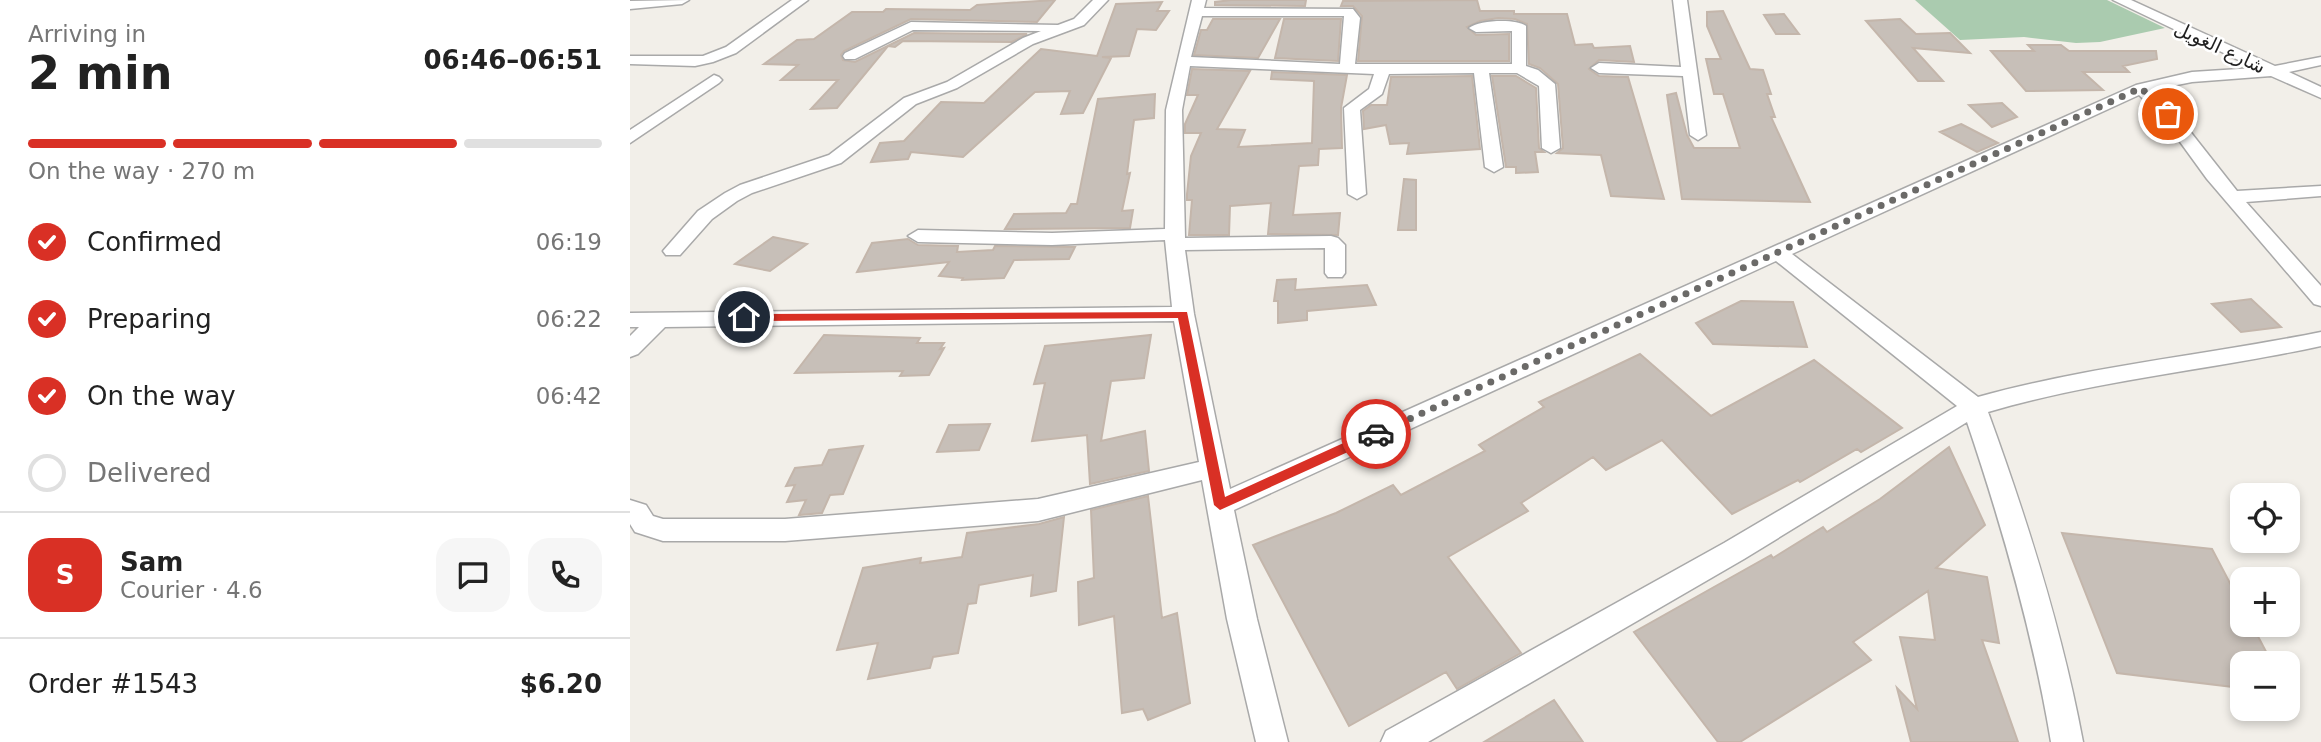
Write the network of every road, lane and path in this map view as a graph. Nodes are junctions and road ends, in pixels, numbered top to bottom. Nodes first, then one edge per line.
1 (682, 0) edge
2 (801, 0) edge
3 (1101, 0) edge
4 (1680, 0) edge
5 (2120, 0) edge
6 (630, 5) edge
7 (1198, 6) edge
8 (1063, 27) junction
9 (1476, 28) dead end
10 (850, 56) dead end
11 (630, 60) edge
12 (1183, 61) junction
13 (2321, 61) edge
14 (1519, 68) junction
15 (1599, 68) dead end
16 (1348, 69) junction
17 (1481, 69) junction
18 (1383, 70) junction
19 (2274, 71) junction
20 (1689, 72) junction
21 (714, 80) dead end
22 (2141, 88) junction
23 (2321, 93) edge
24 (1698, 135) dead end
25 (630, 138) edge
26 (1551, 148) dead end
27 (1494, 167) dead end
28 (2321, 191) edge
29 (1357, 194) dead end
30 (2233, 197) junction
31 (918, 236) dead end
32 (1175, 239) junction
33 (673, 251) dead end
34 (1776, 251) junction
35 (1335, 273) dead end
36 (2321, 299) edge
37 (1183, 314) junction
38 (661, 318) junction
39 (630, 320) edge
40 (2321, 339) edge
41 (630, 349) edge
42 (1974, 407) junction
43 (1213, 468) junction
44 (1220, 505) junction
45 (630, 511) edge
46 (1272, 742) edge
47 (1397, 742) edge
48 (2067, 742) edge

1 - 6 street
2 - 11 street
3 - 8 street
4 - 20 street
5 - 19 street, شارع الغويل
7 - 12 street
7 - 16 street
8 - 10 street
8 - 33 street
9 - 14 street
12 - 16 street
12 - 32 street
13 - 19 street
14 - 17 street
14 - 26 street
15 - 20 street
16 - 18 street
17 - 18 street
17 - 27 street
18 - 29 street
19 - 22 street
19 - 23 street, شارع الغويل
20 - 24 street
21 - 25 street
22 - 30 street
22 - 34 street
28 - 30 street
30 - 36 street
31 - 32 street
32 - 35 street
32 - 37 street
34 - 42 street
34 - 44 street
37 - 38 street
37 - 43 street
38 - 39 street
38 - 41 street
40 - 42 street
42 - 47 street
42 - 48 street
43 - 44 street
43 - 45 street
44 - 46 street

